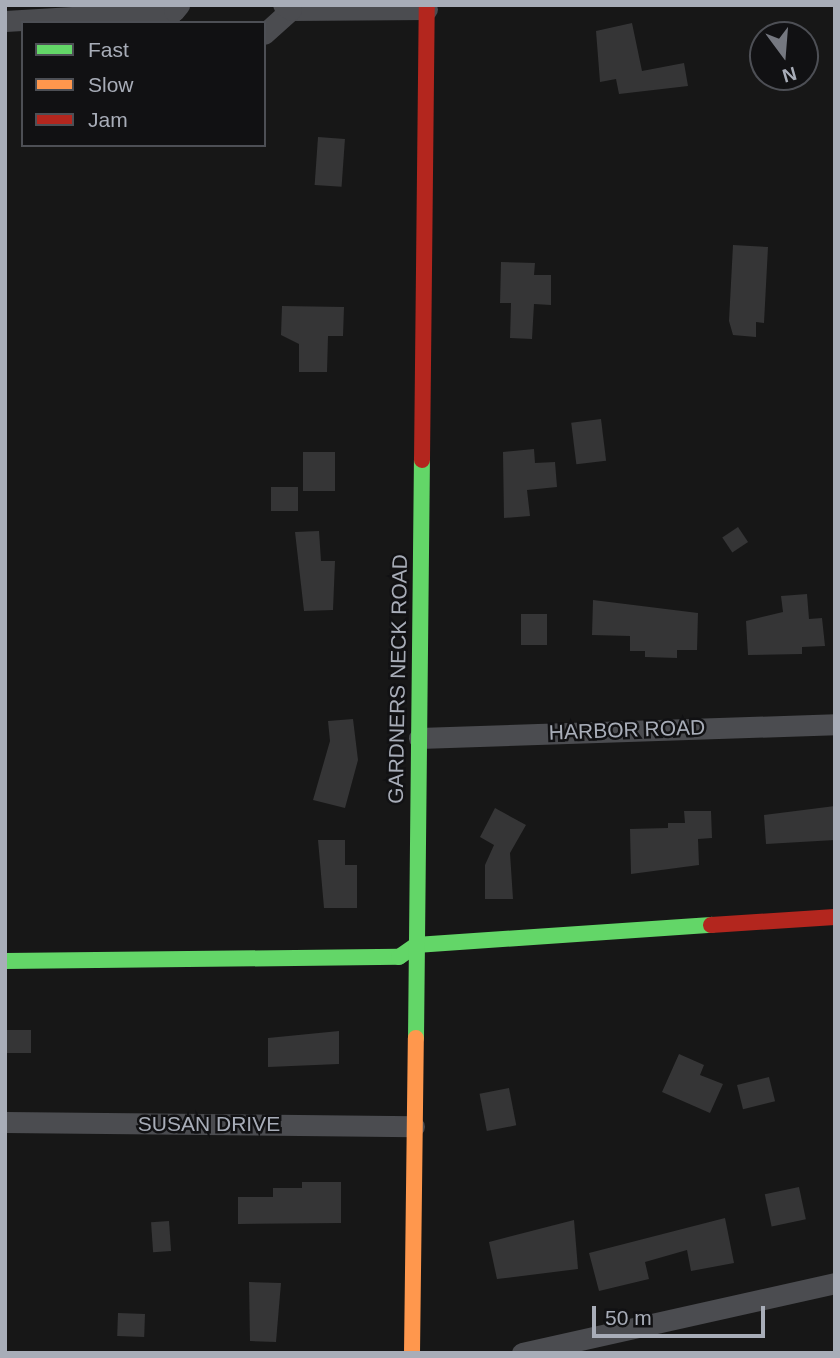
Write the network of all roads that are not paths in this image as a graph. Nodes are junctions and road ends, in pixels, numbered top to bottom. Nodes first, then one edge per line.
1 (427, 7) edge
2 (287, 8) edge
3 (178, 13) edge
4 (5, 21) edge
5 (266, 32) edge
6 (835, 724) edge
7 (419, 737) junction
8 (835, 917) edge
9 (416, 945) junction
10 (5, 961) edge
11 (5, 1122) edge
12 (414, 1126) junction
13 (835, 1283) edge
14 (412, 1353) edge
15 (522, 1353) edge

1 - 2 street
1 - 7 street, GARDNERS NECK ROAD
2 - 5 street
3 - 4 street
6 - 7 street, HARBOR ROAD
7 - 9 street, GARDNERS NECK ROAD
8 - 9 street
9 - 10 street
9 - 12 street, GARDNERS NECK ROAD
11 - 12 street, SUSAN DRIVE
12 - 14 street, GARDNERS NECK ROAD
13 - 15 street

